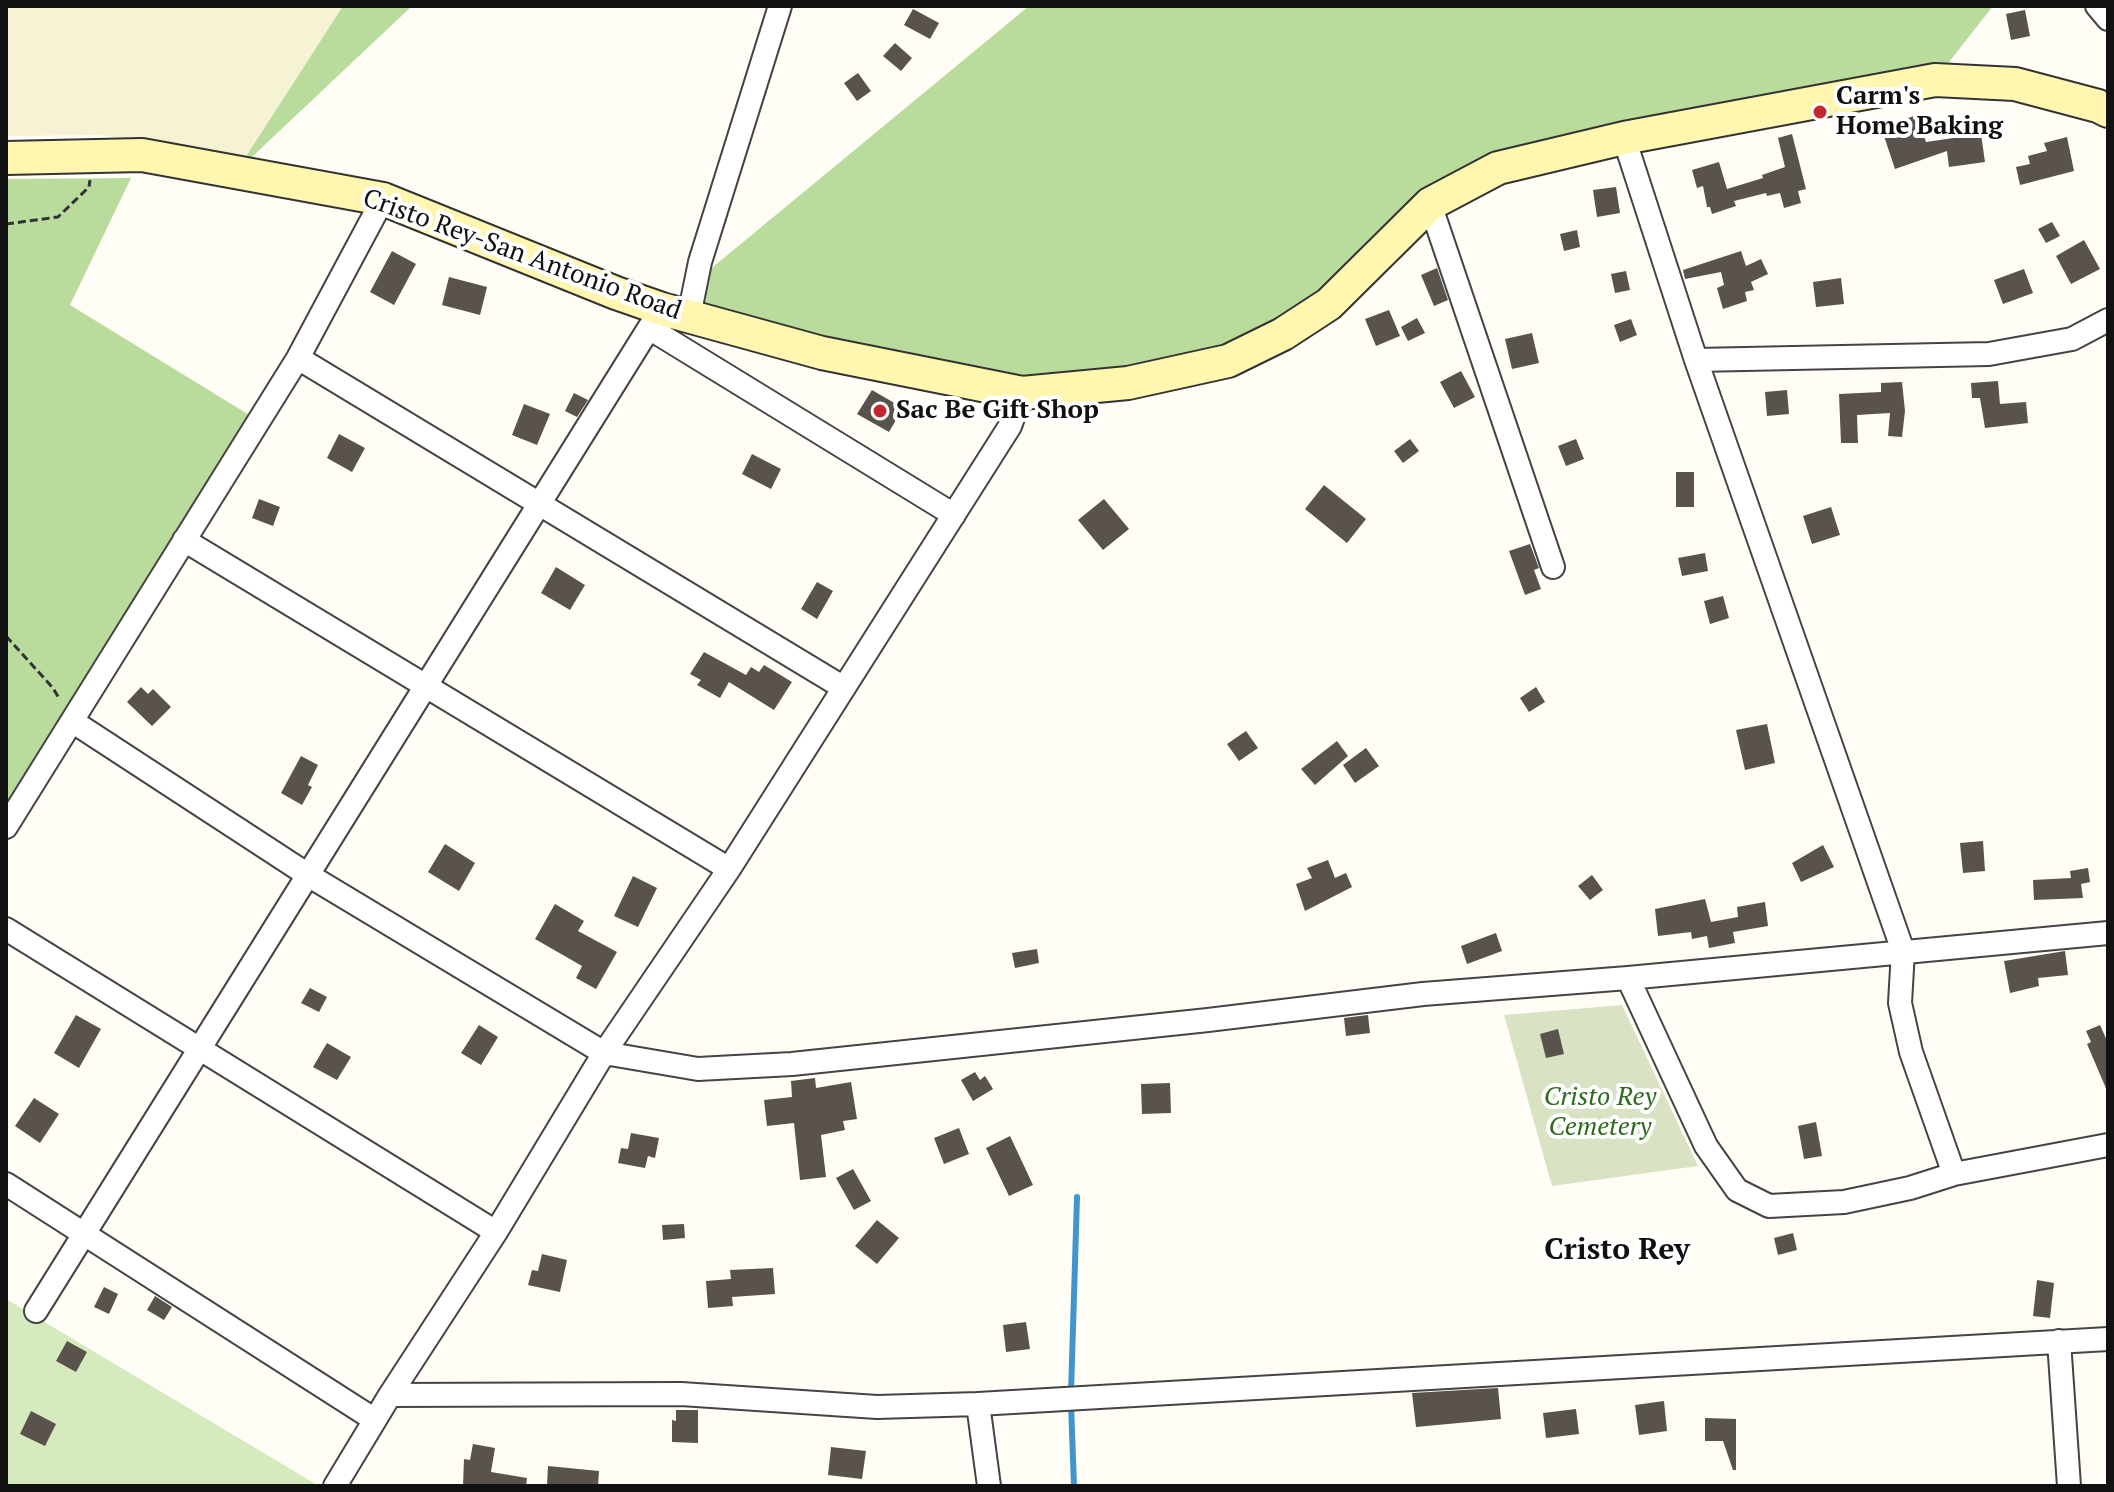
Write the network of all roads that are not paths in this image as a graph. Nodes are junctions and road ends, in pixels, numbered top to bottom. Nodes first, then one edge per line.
1 (780, 6) edge
2 (2097, 6) edge
3 (2108, 19) edge
4 (2108, 111) edge
5 (1624, 138) junction
6 (6, 158) edge
7 (383, 199) junction
8 (1430, 204) junction
9 (667, 318) junction
10 (2108, 320) edge
11 (298, 358) junction
12 (1696, 360) junction
13 (1022, 393) junction
14 (540, 502) junction
15 (954, 515) junction
16 (184, 540) junction
17 (1553, 567) dead end
18 (425, 687) junction
19 (844, 688) junction
20 (72, 721) junction
21 (6, 827) edge
22 (729, 869) junction
23 (308, 875) junction
24 (6, 929) edge
25 (2108, 933) edge
26 (1903, 951) junction
27 (1628, 978) junction
28 (199, 1049) junction
29 (604, 1053) junction
30 (2108, 1145) edge
31 (1954, 1174) junction
32 (6, 1184) edge
33 (496, 1232) junction
34 (85, 1233) junction
35 (36, 1311) dead end
36 (2108, 1339) edge
37 (2059, 1341) junction
38 (390, 1395) junction
39 (978, 1404) junction
40 (375, 1420) junction
41 (335, 1486) edge
42 (989, 1486) edge
43 (2069, 1486) edge

1 - 9 street
2 - 3 street
4 - 5 main road, Cristo Rey-San Antonio Road
5 - 8 main road, Cristo Rey-San Antonio Road
5 - 12 street
6 - 7 main road, Cristo Rey-San Antonio Road
7 - 9 main road, Cristo Rey-San Antonio Road
7 - 11 street
8 - 13 main road, Cristo Rey-San Antonio Road
8 - 17 street
9 - 13 main road, Cristo Rey-San Antonio Road
9 - 14 street
9 - 15 street
10 - 12 street
11 - 14 street
11 - 16 street
12 - 26 street
13 - 15 street
14 - 18 street
14 - 19 street
15 - 19 street
16 - 18 street
16 - 20 street
18 - 22 street
18 - 23 street
19 - 22 street
20 - 21 street
20 - 23 street
22 - 29 street
23 - 28 street
23 - 29 street
24 - 28 street
25 - 26 street
26 - 27 street
26 - 31 street
27 - 29 street
27 - 31 street
28 - 33 street
28 - 34 street
29 - 33 street
30 - 31 street
32 - 34 street
33 - 38 street
34 - 35 street
34 - 40 street
36 - 37 street
37 - 39 street
37 - 43 street
38 - 39 street
38 - 40 street
39 - 42 street
40 - 41 street

